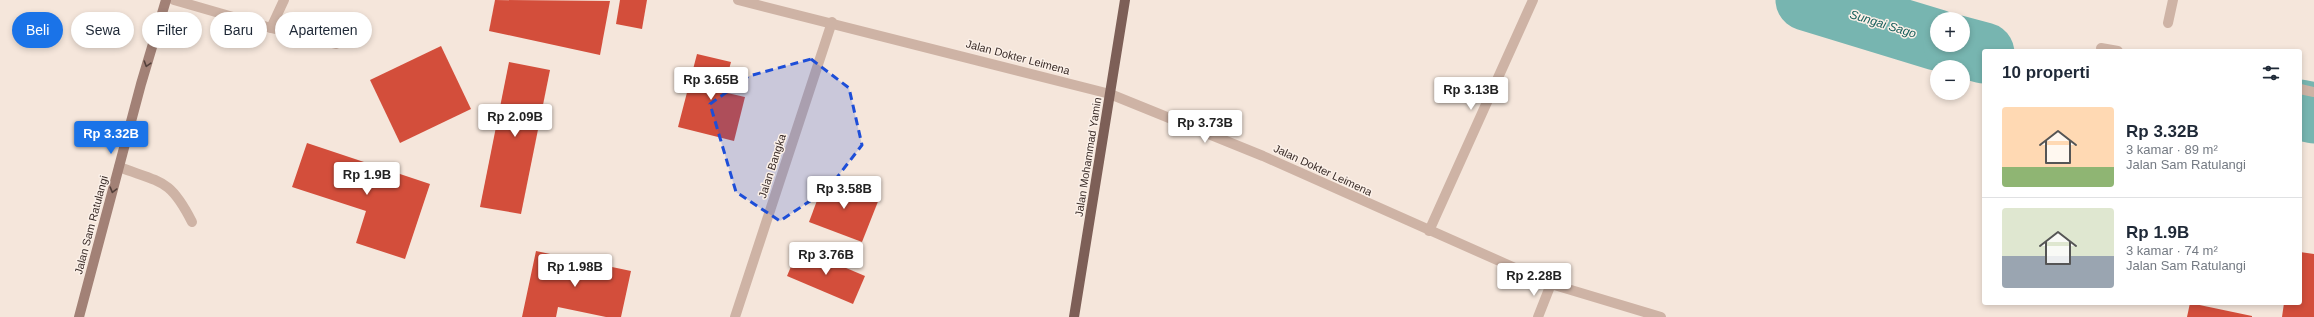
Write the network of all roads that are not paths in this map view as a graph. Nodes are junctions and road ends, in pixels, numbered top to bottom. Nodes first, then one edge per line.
1 (166, 0) edge
2 (174, 0) edge
3 (284, 0) edge
4 (738, 0) edge
5 (1125, 0) edge
6 (1533, 0) edge
7 (2173, 0) edge
8 (832, 22) junction
9 (2168, 23) dead end
10 (271, 28) junction
11 (275, 29) edge
12 (2101, 48) dead end
13 (2107, 49) edge
14 (2302, 89) edge
15 (2314, 92) edge
16 (1110, 94) junction
17 (119, 167) junction
18 (192, 222) dead end
19 (1429, 231) junction
20 (1551, 284) junction
21 (79, 317) edge
22 (735, 317) edge
23 (1074, 317) edge
24 (1538, 317) edge
25 (1661, 317) edge

1 -> 17 main road, Jalan Sam Ratulangi
2 - 10 street
3 - 10 street
4 - 8 street, Jalan Dokter Leimena
5 - 16 main road, Jalan Mohammad Yamin
6 - 19 street
7 - 9 street
8 - 16 street, Jalan Dokter Leimena
8 - 22 street, Jalan Bangka
10 - 11 street
12 - 13 street
14 - 15 street
16 - 19 street, Jalan Dokter Leimena
16 - 23 main road, Jalan Mohammad Yamin
17 - 18 street
17 -> 21 main road, Jalan Sam Ratulangi
19 - 20 street, Jalan Dokter Leimena
20 - 24 street
20 - 25 street, Jalan Dokter Leimena

